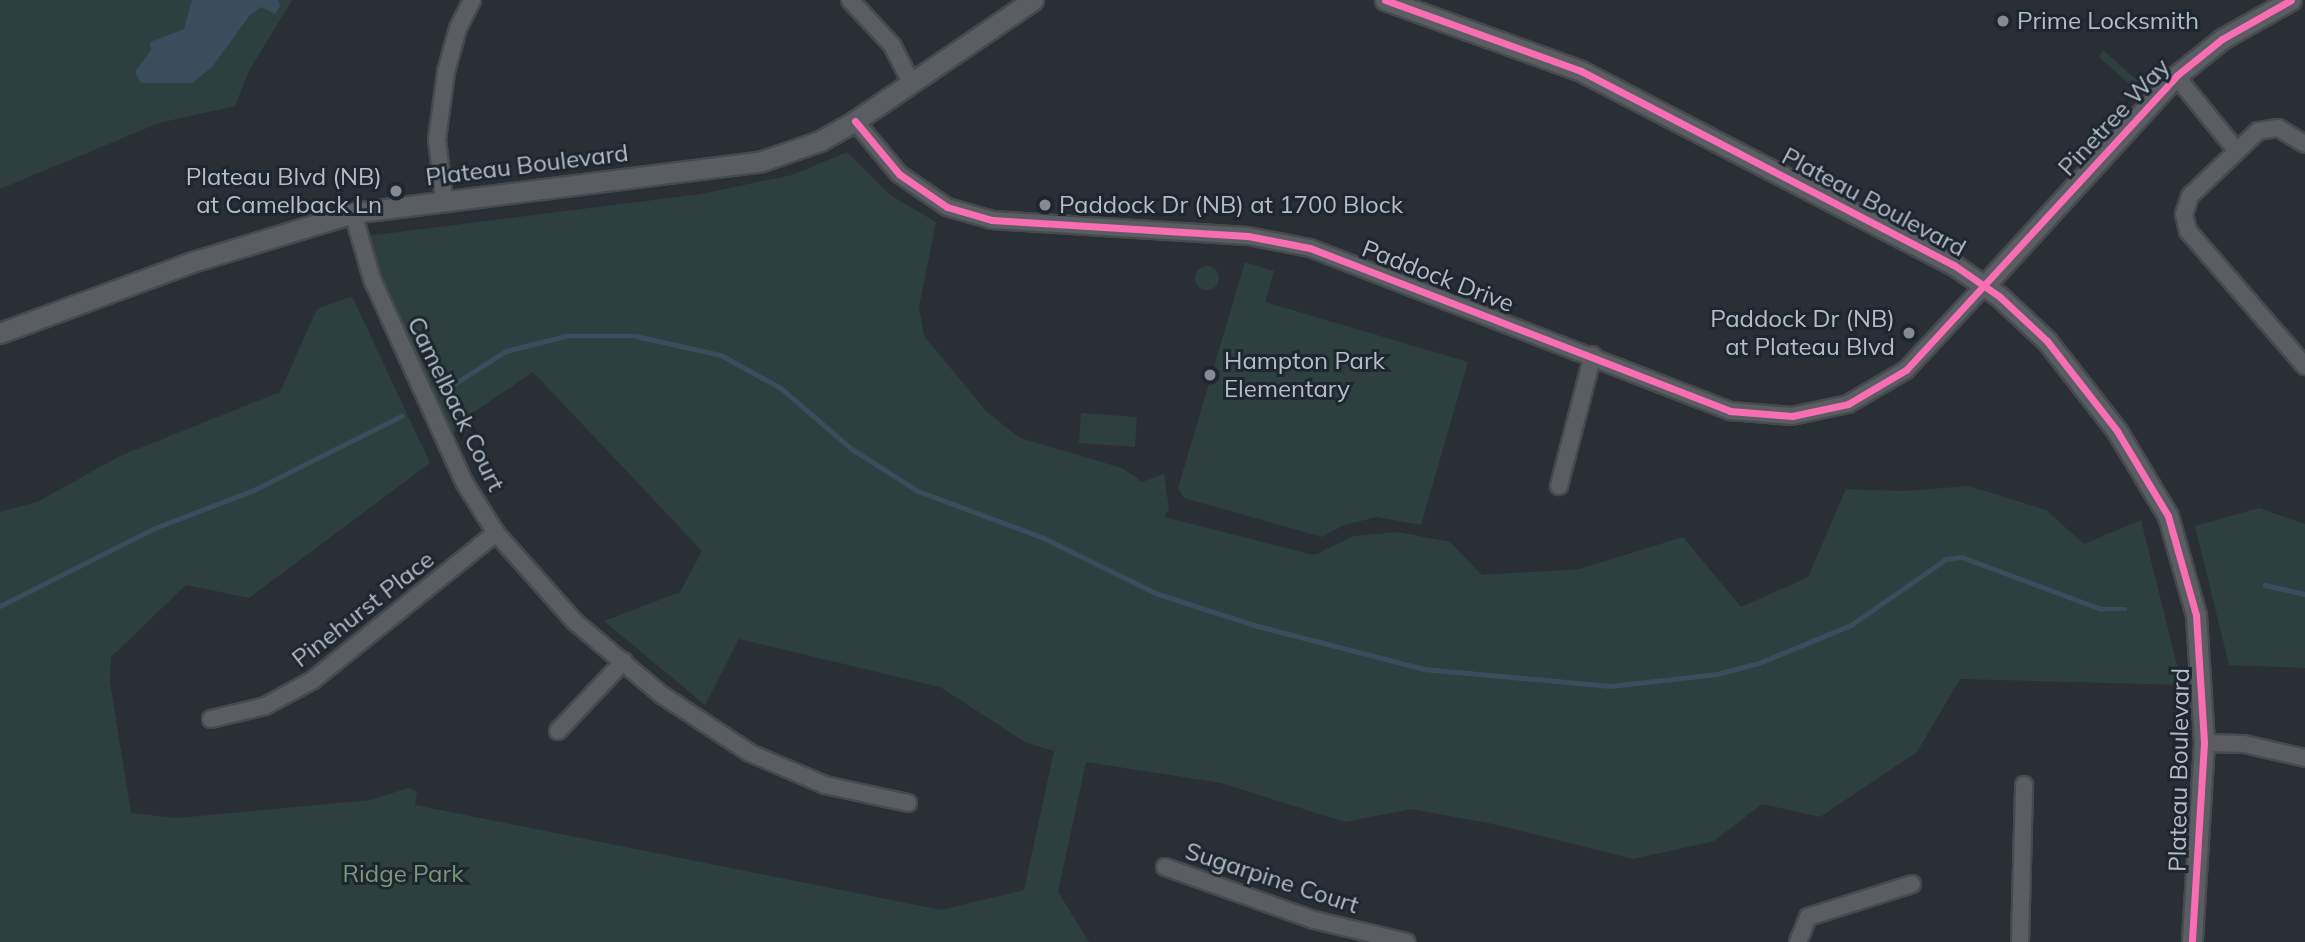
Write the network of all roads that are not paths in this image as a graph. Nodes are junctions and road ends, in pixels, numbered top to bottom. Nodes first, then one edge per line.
1 (472, 0) edge
2 (850, 0) edge
3 (1033, 0) edge
4 (1385, 0) edge
5 (2291, 0) edge
6 (2176, 76) junction
7 (911, 82) junction
8 (855, 121) junction
9 (2305, 144) edge
10 (2236, 150) junction
11 (444, 199) junction
12 (353, 213) junction
13 (1984, 285) junction
14 (0, 333) edge
15 (1593, 355) junction
16 (2305, 366) edge
17 (1559, 486) dead end
18 (496, 533) junction
19 (624, 662) junction
20 (211, 719) dead end
21 (558, 731) dead end
22 (2204, 743) junction
23 (2305, 758) edge
24 (2024, 785) dead end
25 (908, 803) dead end
26 (1165, 867) dead end
27 (1912, 884) dead end
28 (1406, 942) edge
29 (1798, 942) edge
30 (2020, 942) edge
31 (2192, 942) edge

1 - 11 street
2 - 7 street
3 - 7 street, Plateau Boulevard
4 - 13 street, Plateau Boulevard
5 - 6 street, Pinetree Way
6 - 10 street
6 - 13 street, Pinetree Way
7 - 8 street, Plateau Boulevard
8 - 11 street, Plateau Boulevard
8 - 15 street, Paddock Drive
9 - 10 street
10 - 16 street
11 - 12 street, Plateau Boulevard
12 - 14 street, Plateau Boulevard
12 - 18 street, Camelback Court
13 - 15 street, Paddock Drive
13 - 22 street, Plateau Boulevard
15 - 17 street
18 - 19 street, Camelback Court
18 - 20 street, Pinehurst Place
19 - 21 street
19 - 25 street, Camelback Court
22 - 23 street
22 - 31 street, Plateau Boulevard
24 - 30 street
26 - 28 street, Sugarpine Court
27 - 29 street

